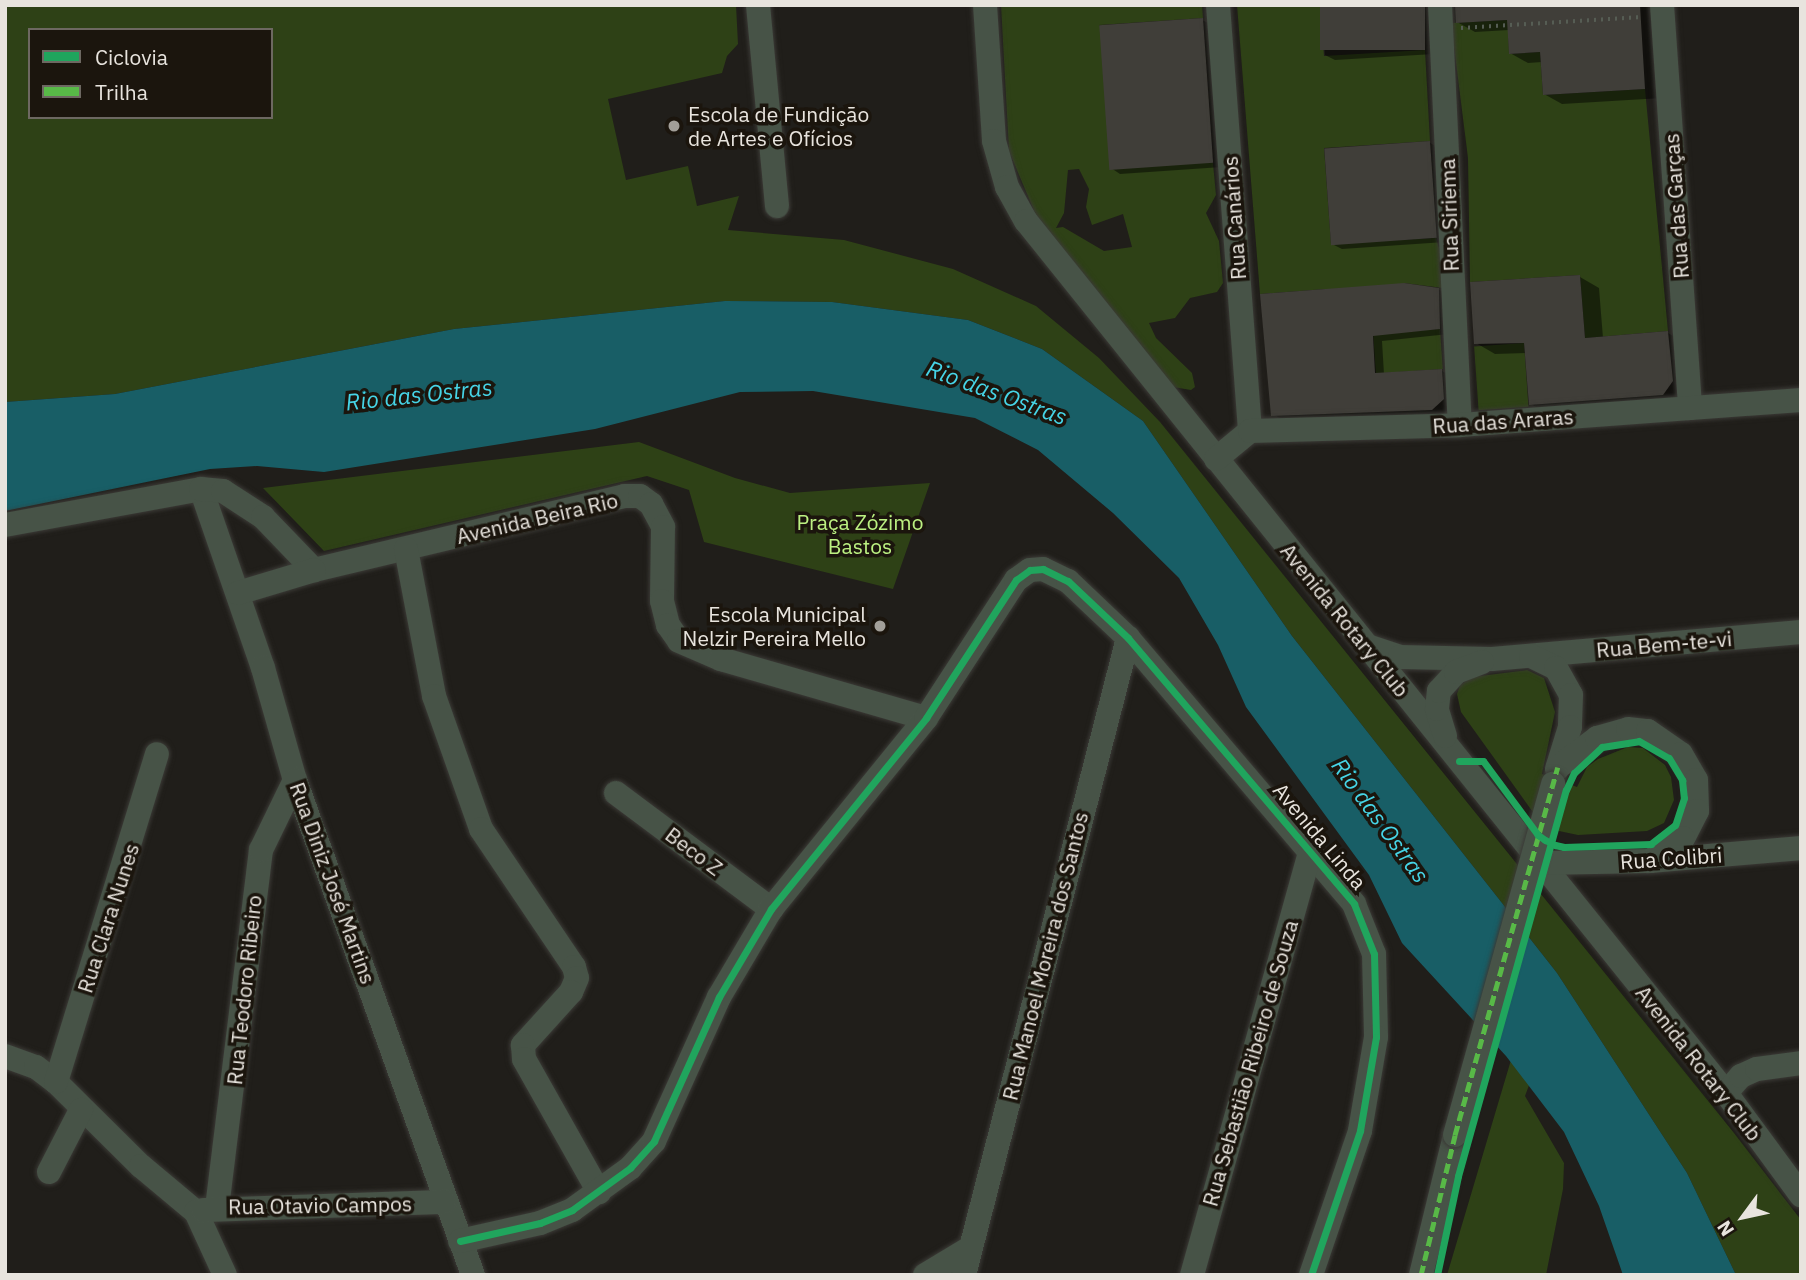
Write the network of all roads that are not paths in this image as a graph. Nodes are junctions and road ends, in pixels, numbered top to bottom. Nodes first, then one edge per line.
1 (758, 5) edge
2 (985, 5) edge
3 (1218, 5) edge
4 (1662, 10) edge
5 (1441, 17) edge
6 (777, 206) dead end
7 (1801, 400) edge
8 (1690, 408) junction
9 (1460, 425) junction
10 (1250, 431) junction
11 (1216, 459) junction
12 (201, 489) junction
13 (5, 525) edge
14 (407, 549) junction
15 (314, 570) junction
16 (238, 593) junction
17 (1801, 632) edge
18 (1128, 638) junction
19 (1365, 645) junction
20 (1527, 655) junction
21 (1492, 659) junction
22 (926, 718) junction
23 (157, 754) dead end
24 (1459, 761) junction
25 (1555, 775) junction
26 (295, 780) junction
27 (616, 793) dead end
28 (1801, 848) edge
29 (1310, 852) junction
30 (1650, 861) junction
31 (1541, 863) junction
32 (1592, 863) junction
33 (771, 909) junction
34 (1588, 922) junction
35 (5, 1056) edge
36 (1801, 1063) edge
37 (56, 1082) junction
38 (1726, 1093) junction
39 (81, 1110) junction
40 (49, 1172) dead end
41 (599, 1192) junction
42 (1801, 1195) edge
43 (443, 1202) junction
44 (207, 1210) junction
45 (460, 1241) junction
46 (970, 1248) junction
47 (216, 1271) edge
48 (473, 1275) edge
49 (925, 1275) edge
50 (964, 1275) edge
51 (1192, 1275) edge
52 (1311, 1275) edge
53 (1421, 1275) edge

1 - 6 street
2 - 11 street, Avenida Rotary Club
3 - 10 street, Rua Canários
4 - 8 street, Rua das Garças
5 - 9 street, Rua Siriema
7 - 8 street, Rua das Araras
8 - 9 street, Rua das Araras
9 - 10 street, Rua das Araras
10 - 11 street
11 - 19 street, Avenida Rotary Club
12 - 13 street
12 - 15 street
12 - 16 street, Rua Diniz José Martins
14 - 15 street, Avenida Beira Rio
14 - 22 street, Avenida Beira Rio
14 - 41 street
15 - 16 street, Avenida Beira Rio
16 - 26 street, Rua Diniz José Martins
17 - 20 street, Rua Bem-te-vi
18 - 22 street, Avenida Linda
18 - 29 street, Avenida Linda
18 - 46 street, Rua Manoel Moreira dos Santos
19 - 21 street
19 - 24 street, Avenida Rotary Club
20 - 21 street, Rua Bem-te-vi
20 - 25 street
21 - 24 street
22 - 33 street
23 - 37 street, Rua Clara Nunes
24 - 31 street, Avenida Rotary Club
25 - 30 street
25 - 53 street, bridge
26 - 43 street, Rua Diniz José Martins
26 - 44 street, Rua Teodoro Ribeiro
27 - 33 street, Beco Z
28 - 30 street, Rua Colibri
29 - 51 street, Rua Sebastião Ribeiro de Souza
29 - 52 street, Avenida Linda
30 - 32 street, Rua Colibri
31 - 32 street, Rua Colibri
31 - 34 street, Avenida Rotary Club
32 - 34 street
33 - 41 street
34 - 38 street, Avenida Rotary Club
35 - 37 street
36 - 38 street
37 - 39 street
38 - 42 street, Avenida Rotary Club
39 - 40 street
39 - 44 street
41 - 45 street
43 - 44 street, Rua Otavio Campos
43 - 45 street, Rua Diniz José Martins
44 - 47 street
45 - 48 street, Rua Diniz José Martins
46 - 49 street
46 - 50 street, Rua Manoel Moreira dos Santos

